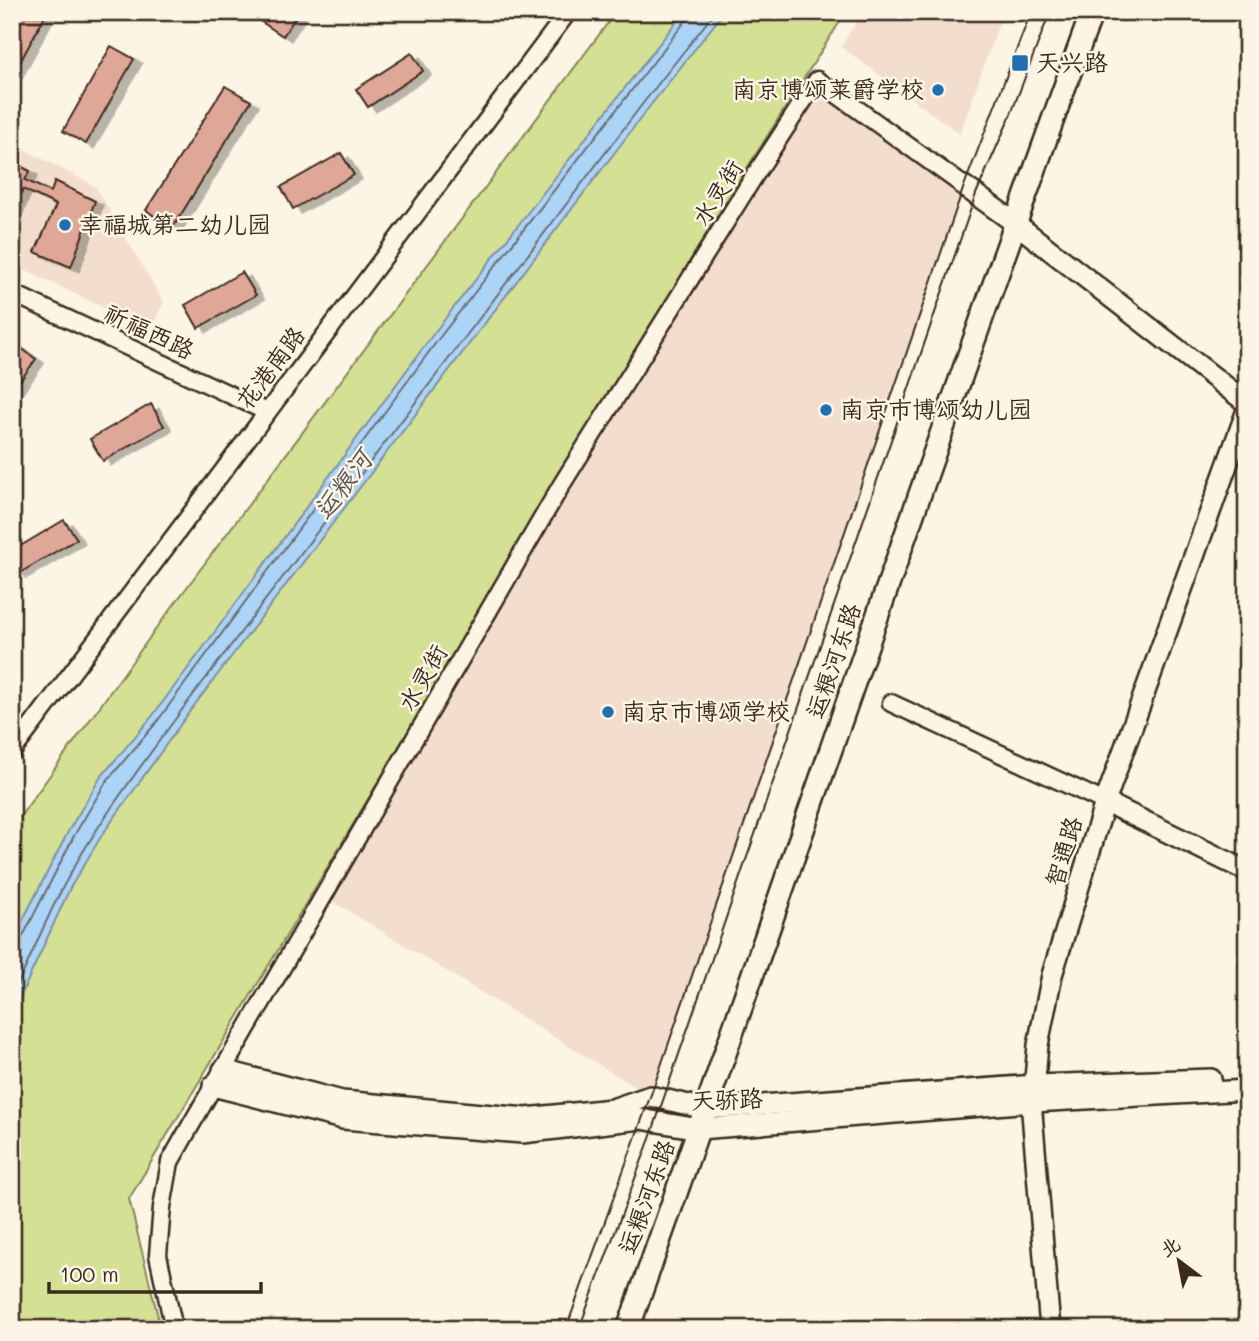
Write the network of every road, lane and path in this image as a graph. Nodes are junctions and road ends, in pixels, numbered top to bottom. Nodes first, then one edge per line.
1 (568, 12) edge
2 (1092, 12) edge
3 (964, 186) joint
4 (1015, 223) junction
5 (12, 293) edge
6 (1247, 403) edge
7 (1247, 410) edge
8 (267, 412) junction
9 (891, 703) dead end
10 (12, 752) edge
11 (1105, 802) junction
12 (1247, 872) edge
13 (218, 1078) junction
14 (1247, 1078) edge
15 (1247, 1090) edge
16 (1034, 1094) junction
17 (703, 1119) junction
18 (174, 1329) edge
19 (628, 1329) edge
20 (1050, 1329) edge

1 - 8 street, 花港南路
2 - 4 main road, 运粮河东路
3 - 4 street
3 - 13 street, 水灵街
4 - 6 street
4 - 17 main road, 运粮河东路
5 - 8 street, 祈福西路
7 - 11 street, 智通路
8 - 10 street, 花港南路
9 - 11 street
11 - 12 street
11 - 16 street, 智通路
13 - 17 street, 天骄路
13 - 18 street, 水灵街
14 - 16 street, 天骄路
15 - 16 street, 天骄路
16 - 17 street, 天骄路
16 - 20 street, 智通路
17 - 19 main road, 运粮河东路

